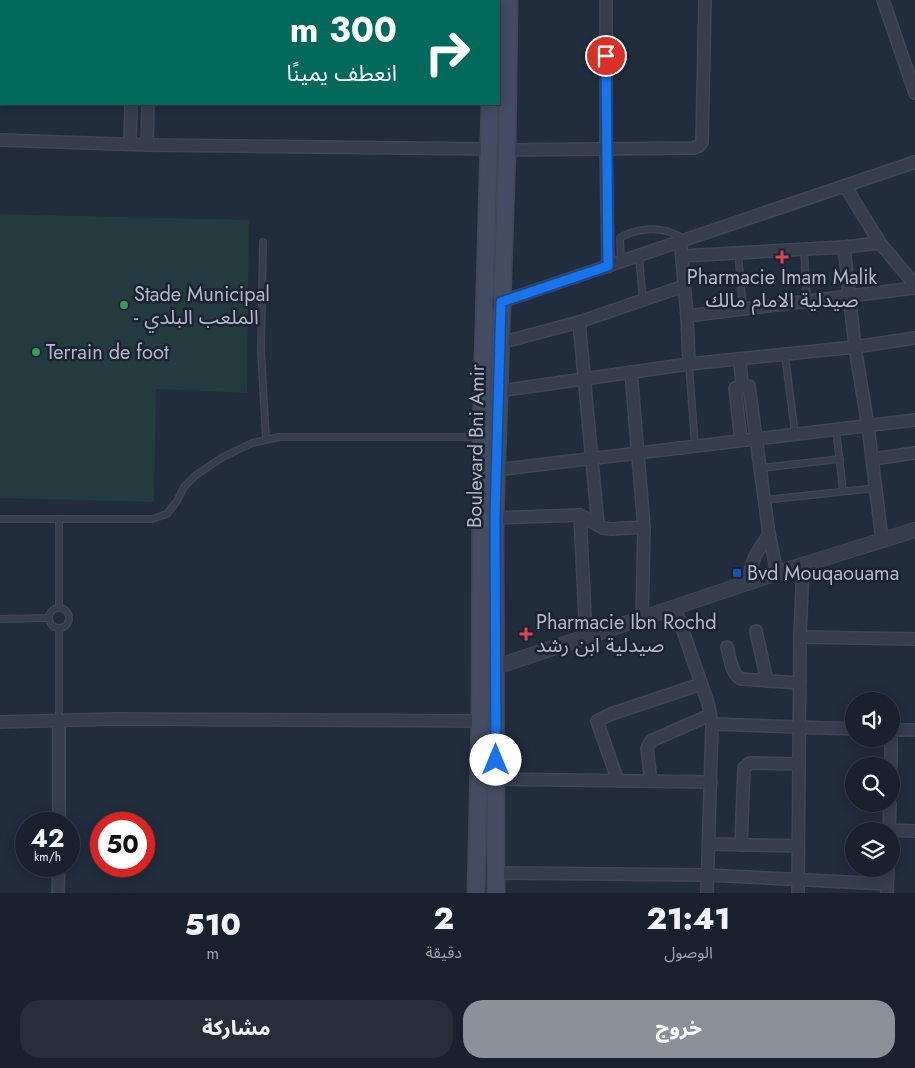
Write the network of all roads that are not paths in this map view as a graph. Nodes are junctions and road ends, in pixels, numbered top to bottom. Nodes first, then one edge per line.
1 (509, 0) edge
2 (606, 0) edge
3 (705, 0) edge
4 (883, 0) edge
5 (915, 93) edge
6 (131, 105) edge
7 (148, 105) edge
8 (490, 105) edge
9 (0, 140) edge
10 (130, 144) junction
11 (148, 145) junction
12 (606, 148) junction
13 (489, 149) junction
14 (507, 150) junction
15 (915, 162) edge
16 (845, 186) junction
17 (683, 241) junction
18 (263, 242) dead end
19 (880, 243) junction
20 (844, 248) junction
21 (804, 249) junction
22 (738, 252) junction
23 (639, 256) junction
24 (682, 256) junction
25 (621, 262) junction
26 (608, 266) junction
27 (684, 286) junction
28 (915, 287) edge
29 (850, 296) junction
30 (643, 301) junction
31 (501, 302) junction
32 (807, 302) junction
33 (484, 304) junction
34 (743, 309) junction
35 (687, 316) junction
36 (579, 322) junction
37 (915, 338) edge
38 (500, 343) junction
39 (855, 347) junction
40 (785, 355) junction
41 (740, 360) junction
42 (689, 364) junction
43 (631, 372) junction
44 (585, 378) junction
45 (742, 387) junction
46 (498, 392) junction
47 (915, 420) edge
48 (868, 426) junction
49 (836, 429) junction
50 (795, 434) junction
51 (481, 437) junction
52 (757, 438) junction
53 (266, 440) junction
54 (741, 440) junction
55 (695, 446) junction
56 (638, 453) junction
57 (915, 453) edge
58 (592, 458) junction
59 (840, 459) junction
60 (873, 459) junction
61 (761, 468) junction
62 (496, 470) junction
63 (876, 488) junction
64 (843, 492) junction
65 (765, 500) junction
66 (580, 515) junction
67 (495, 518) junction
68 (0, 519) edge
69 (59, 519) junction
70 (598, 525) junction
71 (644, 527) junction
72 (915, 530) edge
73 (769, 534) junction
74 (882, 540) junction
75 (803, 565) junction
76 (777, 573) junction
77 (746, 584) junction
78 (59, 608) junction
79 (675, 608) junction
80 (49, 618) junction
81 (0, 619) edge
82 (642, 620) junction
83 (59, 628) junction
84 (756, 631) dead end
85 (800, 637) junction
86 (586, 638) junction
87 (915, 639) edge
88 (727, 647) dead end
89 (496, 667) junction
90 (479, 669) junction
91 (767, 680) junction
92 (800, 683) junction
93 (702, 684) junction
94 (711, 720) junction
95 (59, 721) junction
96 (488, 721) junction
97 (0, 722) edge
98 (799, 728) junction
99 (845, 729) edge
100 (915, 730) edge
101 (900, 731) edge
102 (798, 764) junction
103 (496, 779) junction
104 (618, 781) junction
105 (651, 781) junction
106 (711, 782) junction
107 (59, 812) edge
108 (900, 830) edge
109 (915, 831) edge
110 (709, 844) junction
111 (741, 845) junction
112 (798, 846) junction
113 (496, 873) junction
114 (707, 875) junction
115 (58, 877) edge
116 (798, 880) junction
117 (887, 888) edge
118 (58, 893) edge
119 (476, 893) edge
120 (496, 893) edge
121 (707, 893) edge
122 (798, 893) edge

1 - 14 main road, Boulevard Bni Amir
2 - 12 street
3 - 12 street
4 - 5 street
6 - 10 street
7 - 11 street
8 - 13 main road, Boulevard Bni Amir
9 - 10 street
10 - 11 street
11 - 13 street
12 - 14 street
12 - 26 street
13 - 33 main road, Boulevard Bni Amir
14 - 31 main road, Boulevard Bni Amir
15 - 16 street
16 - 17 street
16 - 19 street
17 - 23 street
17 - 24 street
17 - 25 lane
18 - 53 lane
19 - 20 street
19 - 28 street
20 - 21 street
20 - 29 street
21 - 22 street
21 - 32 lane
22 - 24 street
22 - 34 lane
23 - 25 street
23 - 30 lane
24 - 27 street
25 - 26 street
26 - 31 street
27 - 30 street
27 - 35 street
28 - 29 street
29 - 32 street
29 - 39 street
30 - 36 street
31 - 33 street
31 - 38 main road, Boulevard Bni Amir
32 - 34 street
33 - 51 main road, Boulevard Bni Amir
34 - 35 street
35 - 42 street
36 - 38 street
36 - 44 street
37 - 39 street
38 - 46 main road, Boulevard Bni Amir
39 - 40 street
39 - 48 street
40 - 41 street
40 - 50 lane
41 - 42 street
41 - 45 street
42 - 43 street
42 - 55 lane
43 - 44 street
43 - 56 street
44 - 46 street
44 - 58 street
45 - 52 street
45 - 54 street
46 - 62 main road, Boulevard Bni Amir
47 - 48 street
48 - 49 street
48 - 60 street
49 - 50 street
49 - 59 lane
50 - 52 street
51 - 53 lane
51 - 90 main road, Boulevard Bni Amir
52 - 54 street
52 - 61 street
53 - 69 lane
54 - 55 street
55 - 56 street
56 - 58 street
56 - 71 street
57 - 60 street
58 - 62 street
58 - 70 street
59 - 61 lane
59 - 64 lane
60 - 63 street
61 - 65 street
62 - 67 main road, Boulevard Bni Amir
63 - 64 lane
63 - 74 street
64 - 65 lane
65 - 73 street
66 - 67 street
66 - 70 street
66 - 86 street
67 - 89 main road, Boulevard Bni Amir
68 - 69 lane
69 - 78 lane
70 - 71 street
71 - 82 street
72 - 74 street
73 - 76 street
73 - 77 street
74 - 75 street
75 - 76 street
75 - 85 street
76 - 77 street
77 - 79 street
78 - 80 lane
78 - 83 lane
79 - 82 street
79 - 93 street
80 - 81 lane
80 - 83 lane
82 - 86 street
83 - 95 lane
84 - 91 street
85 - 87 street
85 - 92 street
86 - 89 street
88 - 91 street
89 - 90 street
89 - 96 main road, Boulevard Bni Amir
90 - 96 main road, Boulevard Bni Amir
91 - 92 street
92 - 98 street
93 - 94 street
93 - 104 street
94 - 98 street
94 - 105 street
94 - 106 street
95 - 96 street
95 - 97 street
95 - 107 street
96 - 103 main road, Boulevard Bni Amir
96 - 119 main road, Boulevard Bni Amir
98 - 99 street
98 - 102 street
100 - 101 street
102 - 111 street
102 - 112 street
103 - 104 street
103 - 113 main road, Boulevard Bni Amir
104 - 105 street
105 - 106 street
106 - 110 street
108 - 109 street
110 - 111 street
110 - 114 street
111 - 112 street
112 - 116 street
113 - 114 street
113 - 120 main road, Boulevard Bni Amir
114 - 116 street
114 - 121 street
115 - 118 street
116 - 117 street
116 - 122 street

